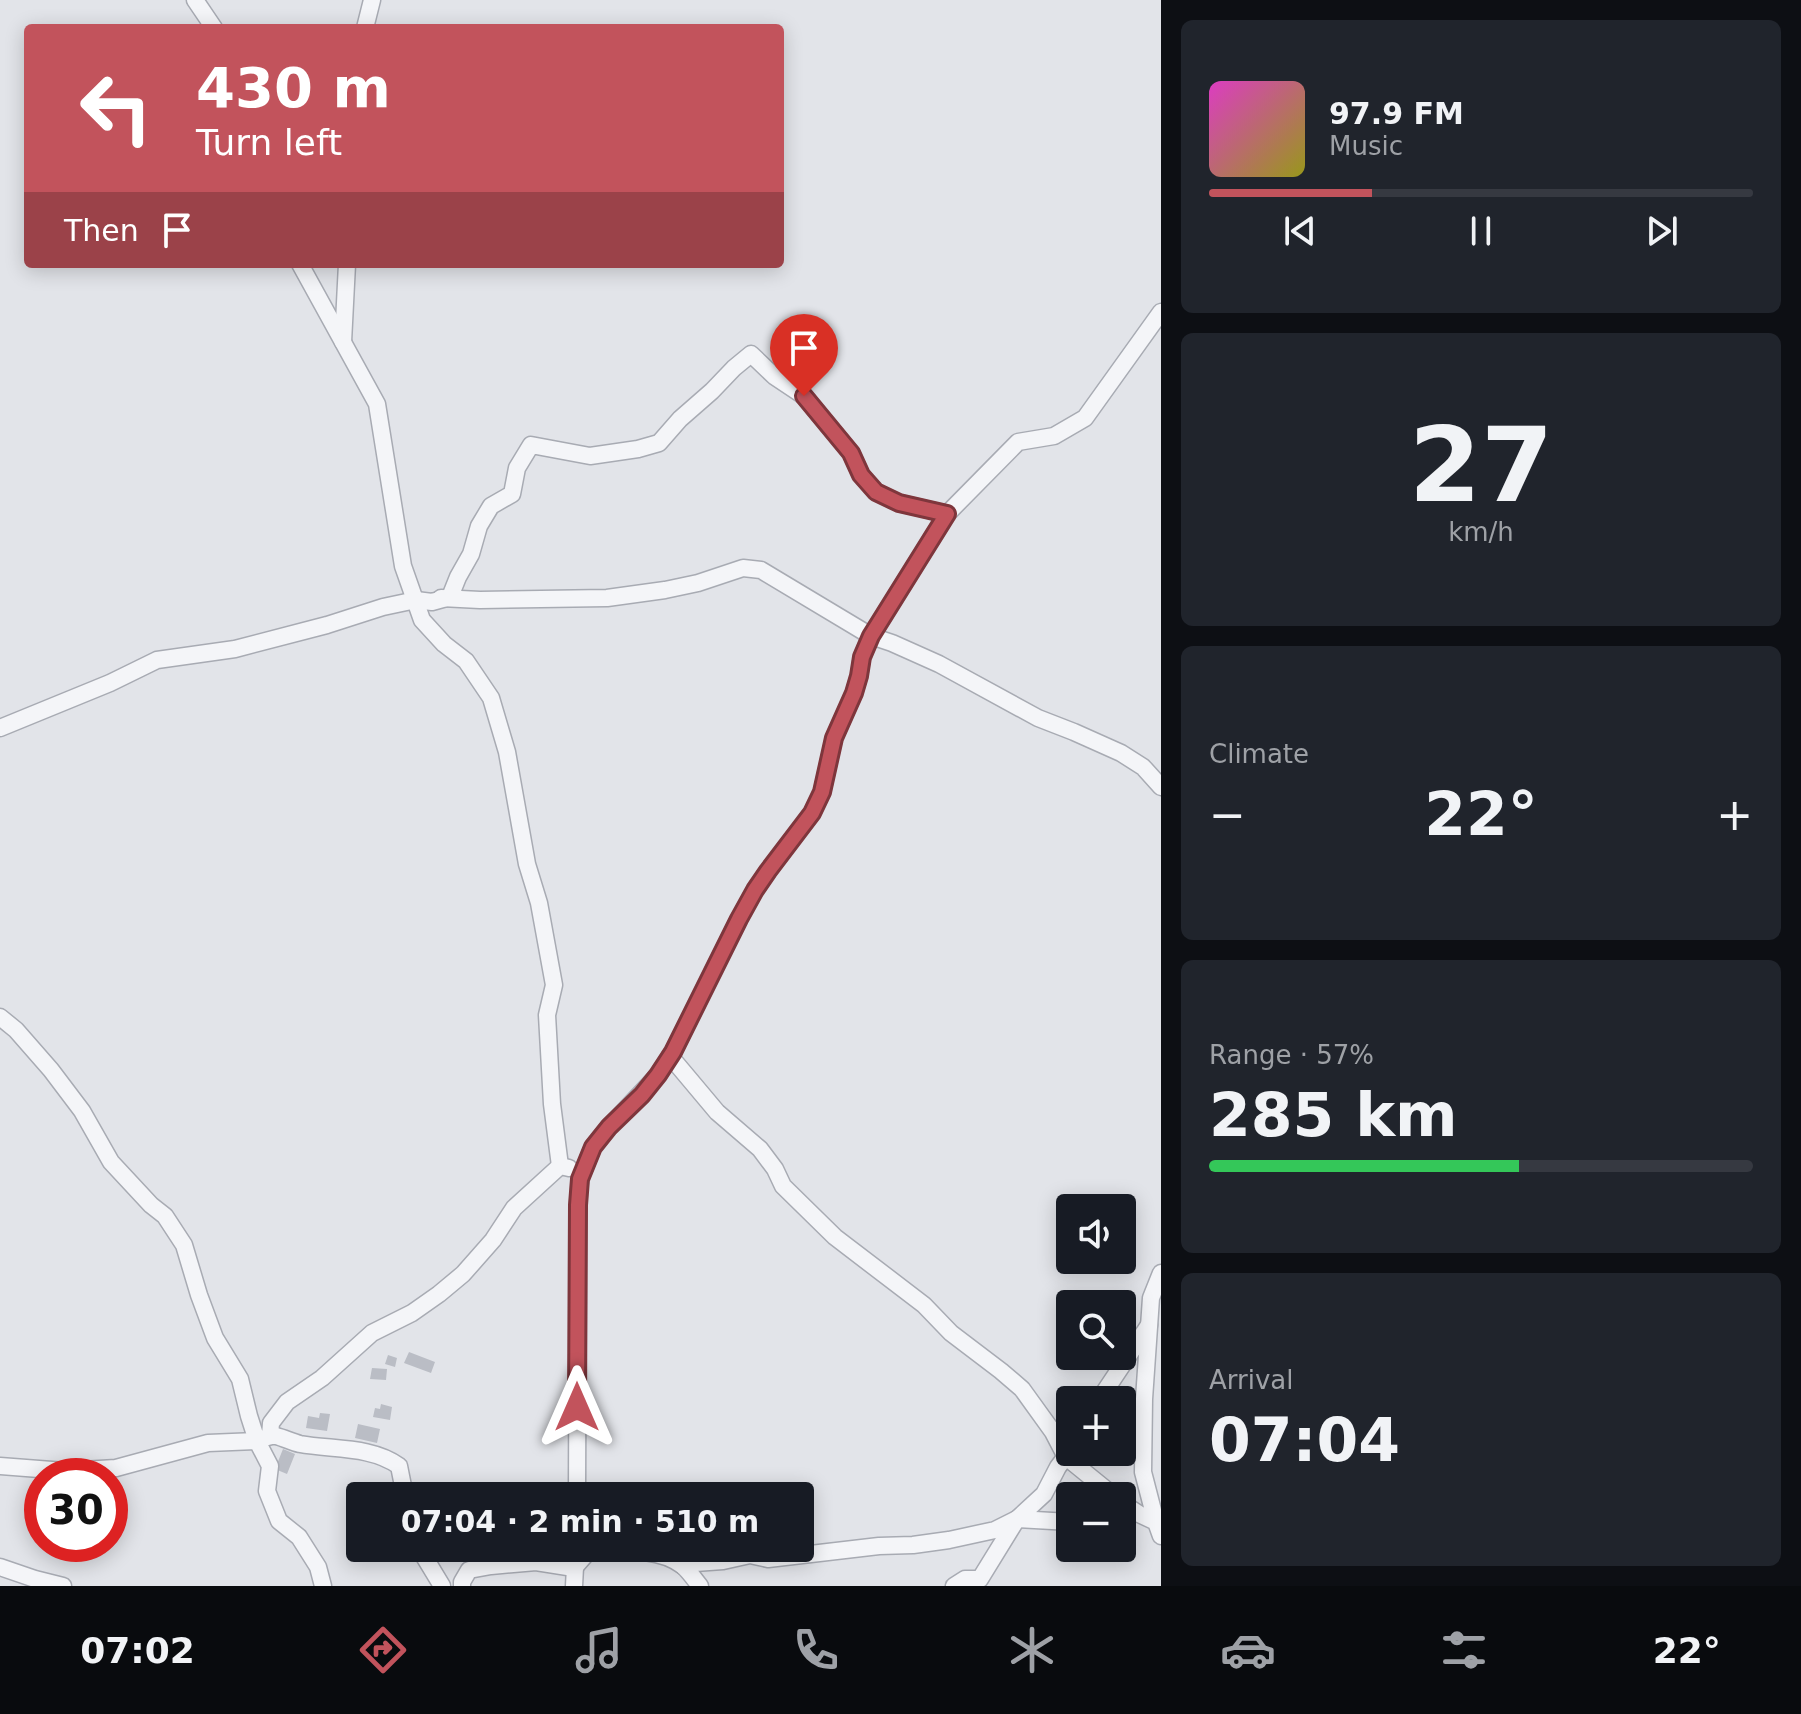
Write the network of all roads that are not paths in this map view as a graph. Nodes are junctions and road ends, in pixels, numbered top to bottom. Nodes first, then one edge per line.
1 (195, 0) edge
2 (372, 0) edge
3 (211, 24) edge
4 (366, 24) edge
5 (302, 268) edge
6 (347, 268) edge
7 (1161, 312) edge
8 (343, 343) junction
9 (947, 514) junction
10 (450, 597) junction
11 (416, 600) junction
12 (871, 636) junction
13 (0, 728) edge
14 (1161, 787) edge
15 (0, 1017) edge
16 (670, 1056) junction
17 (560, 1166) junction
18 (580, 1179) junction
19 (1161, 1273) edge
20 (1156, 1317) edge
21 (1109, 1386) edge
22 (1056, 1436) edge
23 (264, 1439) junction
24 (0, 1466) edge
25 (1059, 1466) edge
26 (1081, 1466) edge
27 (402, 1482) edge
28 (577, 1482) edge
29 (1098, 1482) edge
30 (1136, 1512) edge
31 (1017, 1519) junction
32 (1056, 1521) edge
33 (1159, 1529) edge
34 (427, 1562) edge
35 (575, 1562) edge
36 (683, 1566) junction
37 (0, 1567) edge
38 (574, 1568) junction
39 (63, 1586) edge
40 (323, 1586) edge
41 (442, 1586) edge
42 (462, 1586) edge
43 (574, 1586) edge
44 (700, 1586) edge
45 (954, 1586) edge

1 - 3 street
2 - 4 street
5 - 8 street
6 - 8 street
7 - 9 street
8 - 11 street
9 - 10 street
9 - 12 street
10 - 11 street
10 - 12 street
11 - 13 street
11 - 17 street
12 - 14 street
12 - 16 street
15 - 23 street
16 - 18 street
16 - 22 street
17 - 18 street
17 - 23 street
18 - 28 street
19 - 20 street
20 - 21 street
20 - 33 street
23 - 24 street
23 - 27 street
23 - 40 street
25 - 31 street
26 - 29 street
30 - 33 street
31 - 32 street
31 - 36 street
31 - 45 street
34 - 41 street
35 - 38 street
36 - 38 street
36 - 44 street
37 - 39 street
38 - 42 street
38 - 43 street

